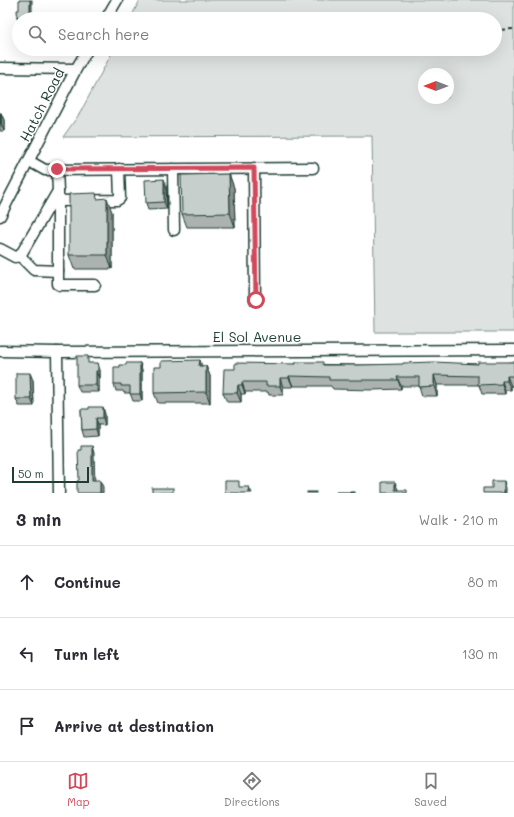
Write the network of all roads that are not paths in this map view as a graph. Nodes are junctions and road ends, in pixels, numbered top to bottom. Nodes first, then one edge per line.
1 (117, 0) edge
2 (110, 12) edge
3 (84, 56) edge
4 (0, 68) edge
5 (76, 69) junction
6 (29, 161) junction
7 (254, 168) junction
8 (313, 168) dead end
9 (57, 169) junction
10 (120, 169) junction
11 (173, 169) junction
12 (58, 196) junction
13 (2, 211) edge
14 (174, 230) dead end
15 (0, 249) edge
16 (20, 256) junction
17 (58, 271) junction
18 (96, 285) dead end
19 (256, 300) dead end
20 (514, 350) edge
21 (0, 351) edge
22 (57, 352) junction
23 (59, 493) edge

1 - 2 street
3 - 5 street, Hatch Road
4 - 5 street
5 - 6 street, Hatch Road
6 - 9 street
6 - 13 street, Hatch Road
7 - 8 street
7 - 11 street
7 - 19 street
9 - 10 street
9 - 12 street
10 - 11 street
10 - 12 street
11 - 14 street
12 - 16 street
12 - 17 street
15 - 16 street
16 - 17 street
17 - 18 street
20 - 22 street, El Sol Avenue
21 - 22 street, El Sol Avenue
22 - 23 street

